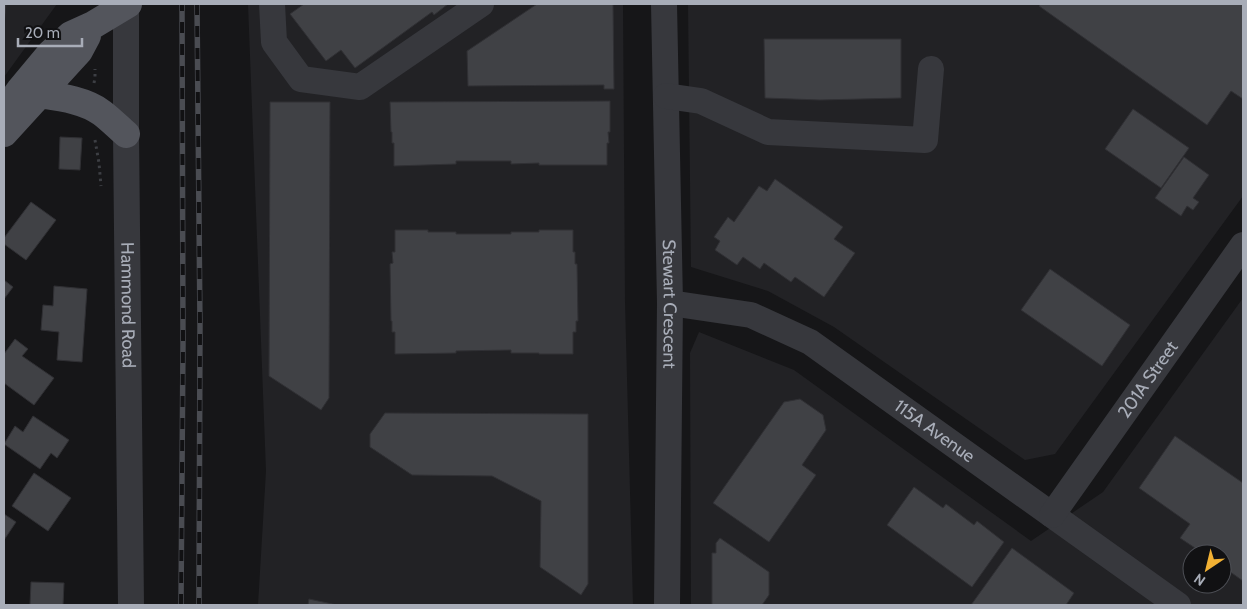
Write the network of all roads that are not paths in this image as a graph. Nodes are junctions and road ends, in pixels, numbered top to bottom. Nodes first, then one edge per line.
1 (127, 4) edge
2 (272, 4) edge
3 (481, 4) edge
4 (664, 4) edge
5 (93, 25) junction
6 (931, 69) dead end
7 (39, 94) junction
8 (666, 96) junction
9 (4, 112) edge
10 (4, 134) edge
11 (126, 134) junction
12 (1243, 244) edge
13 (670, 303) junction
14 (1052, 515) junction
15 (1165, 602) edge
16 (131, 605) edge
17 (668, 605) edge

1 - 5 main road
1 - 11 street, Hammond Road
2 - 3 street
4 - 8 street, Stewart Crescent
5 - 7 main road
5 - 9 main road
6 - 8 street
7 - 10 main road
7 - 11 main road
8 - 13 street, Stewart Crescent
11 - 16 street, Hammond Road
12 - 14 street, 201A Street
13 - 14 street, 115A Avenue
13 - 17 street, Stewart Crescent
14 - 15 street, 115A Avenue

